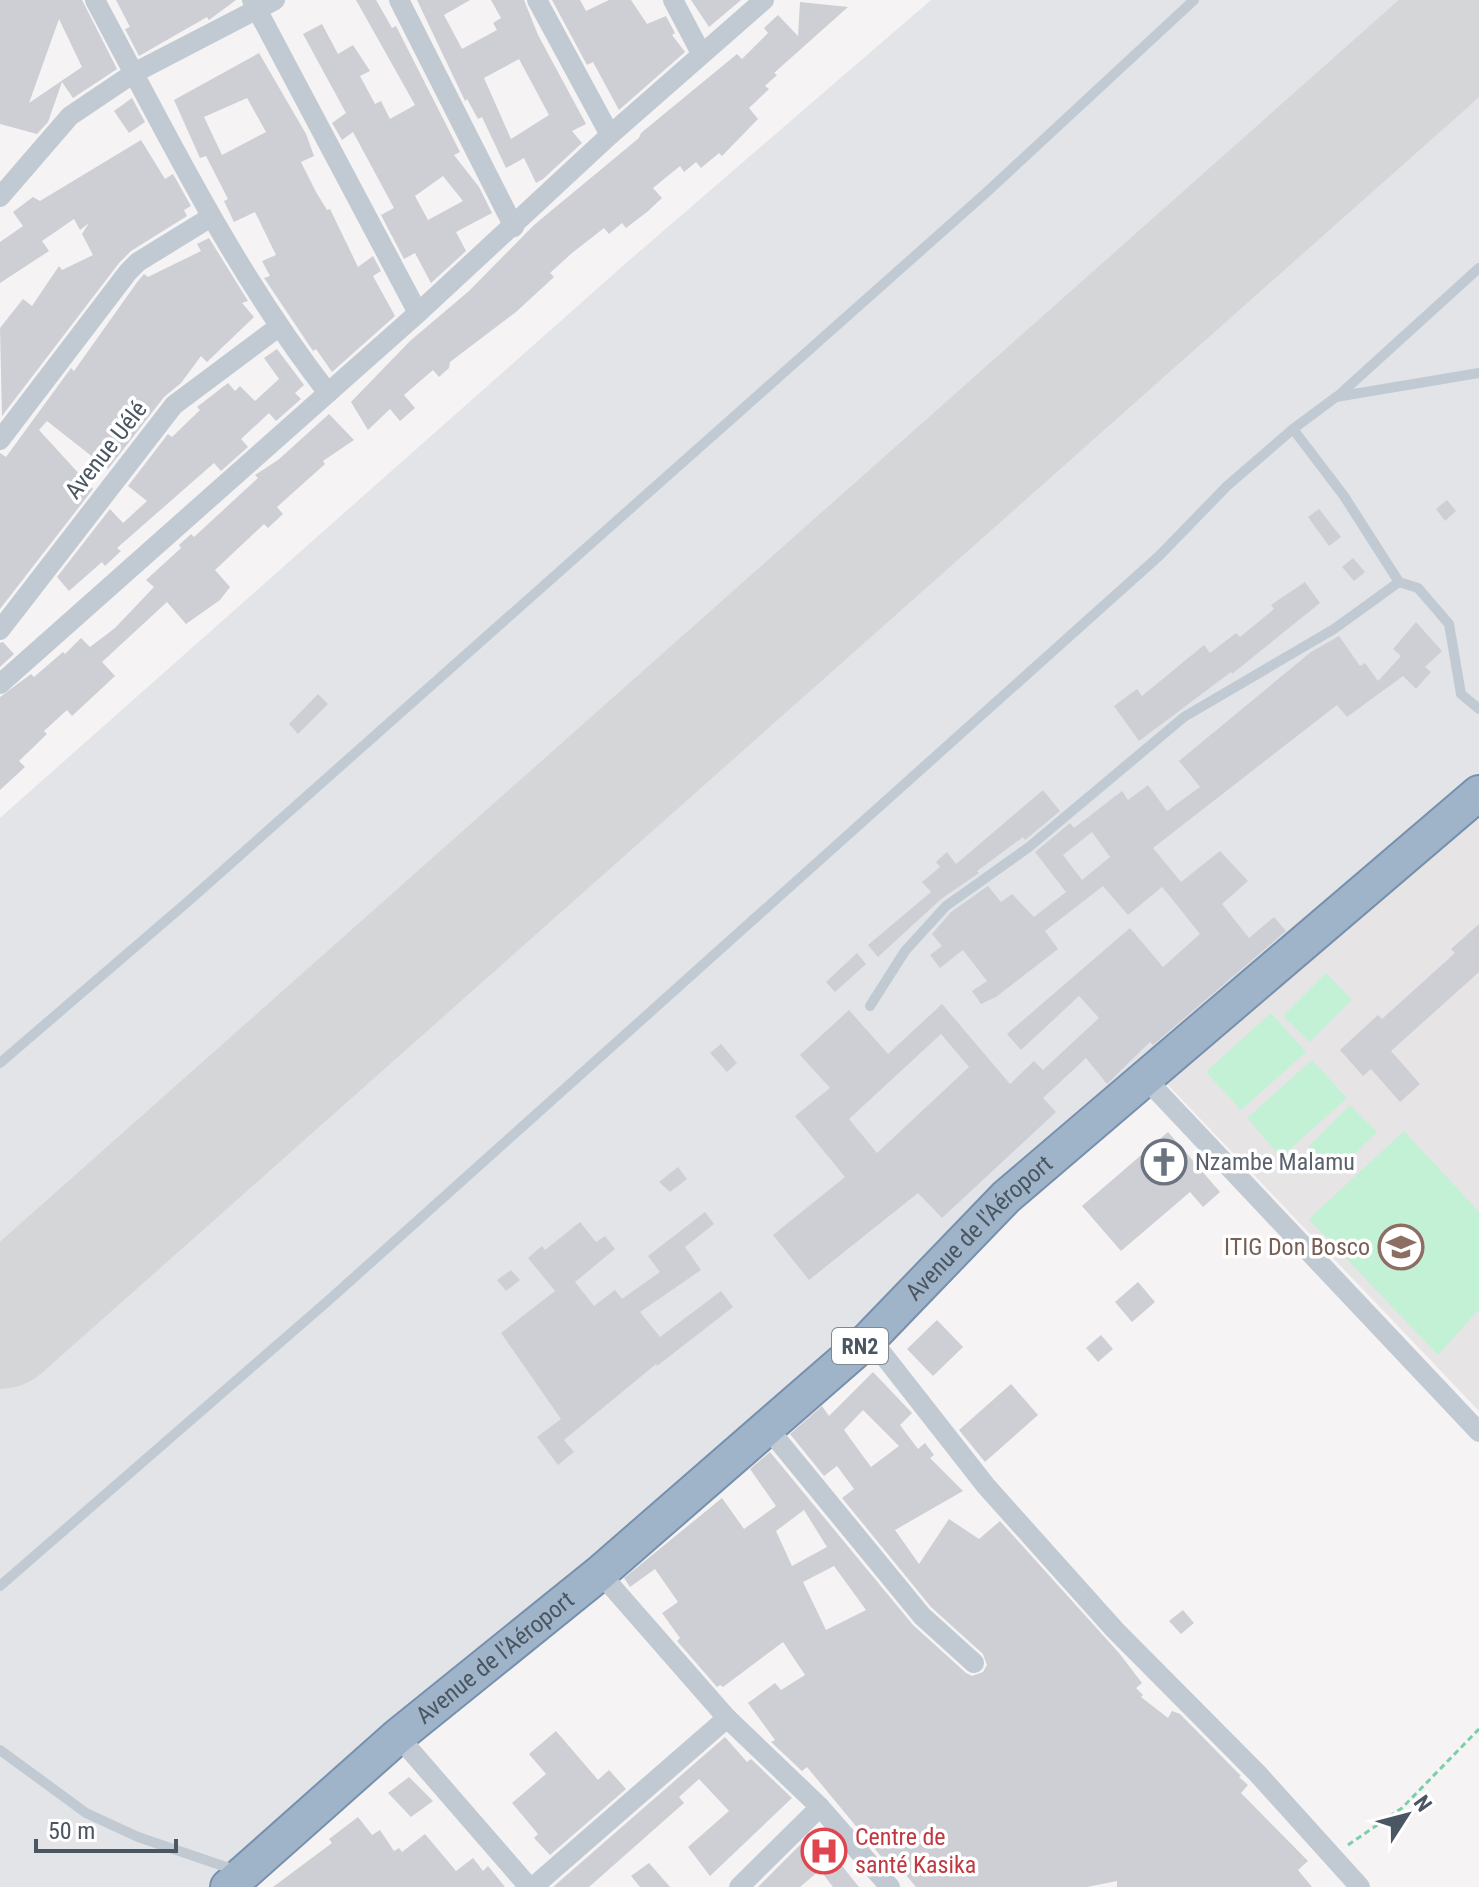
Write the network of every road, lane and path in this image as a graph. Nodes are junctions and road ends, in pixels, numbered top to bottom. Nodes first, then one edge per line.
1 (95, 0) edge
2 (399, 0) edge
3 (537, 0) edge
4 (673, 0) edge
5 (764, 0) edge
6 (1194, 0) edge
7 (261, 4) edge
8 (701, 53) junction
9 (134, 73) junction
10 (610, 135) junction
11 (0, 197) edge
12 (211, 217) junction
13 (514, 227) junction
14 (1479, 268) edge
15 (418, 313) junction
16 (277, 328) junction
17 (1479, 373) edge
18 (328, 393) junction
19 (1336, 397) junction
20 (1293, 429) junction
21 (0, 440) edge
22 (1399, 582) junction
23 (0, 630) edge
24 (0, 684) edge
25 (1479, 709) edge
26 (1479, 793) edge
27 (870, 1006) dead end
28 (0, 1063) edge
29 (1145, 1078) junction
30 (870, 1338) junction
31 (767, 1427) junction
32 (1479, 1432) edge
33 (600, 1573) junction
34 (0, 1586) edge
35 (974, 1663) dead end
36 (727, 1718) junction
37 (1479, 1729) edge
38 (398, 1736) junction
39 (0, 1750) edge
40 (820, 1807) junction
41 (1333, 1855) junction
42 (236, 1880) edge
43 (531, 1887) edge
44 (739, 1887) edge
45 (890, 1887) edge
46 (1360, 1887) edge

1 - 9 street
2 - 13 street
3 - 10 street
4 - 8 street
5 - 8 street
6 - 28 lane
7 - 9 street
7 - 15 street
8 - 10 street
9 - 11 street
9 - 12 street
10 - 13 street
12 - 16 street
12 - 21 street
13 - 15 street
14 - 19 lane
15 - 18 street
16 - 18 street
16 - 23 street, Avenue Uélé
17 - 19 lane
18 - 24 street
19 - 20 lane
20 - 22 lane
20 - 34 lane
22 - 25 lane
22 - 27 lane
26 - 29 highway, Avenue de l'Aéroport / RN2
29 - 30 highway, Avenue de l'Aéroport / RN2
29 - 32 street
30 - 31 highway, Avenue de l'Aéroport / RN2
30 - 41 street
31 - 33 highway, Avenue de l'Aéroport / RN2
31 - 35 street
33 - 36 street
33 - 38 highway, Avenue de l'Aéroport / RN2
36 - 40 street
36 - 43 street
37 - 41 path
38 - 42 highway, Avenue de l'Aéroport / RN2
38 - 43 street
39 - 42 lane
40 - 44 street
40 - 45 street
41 - 46 street

